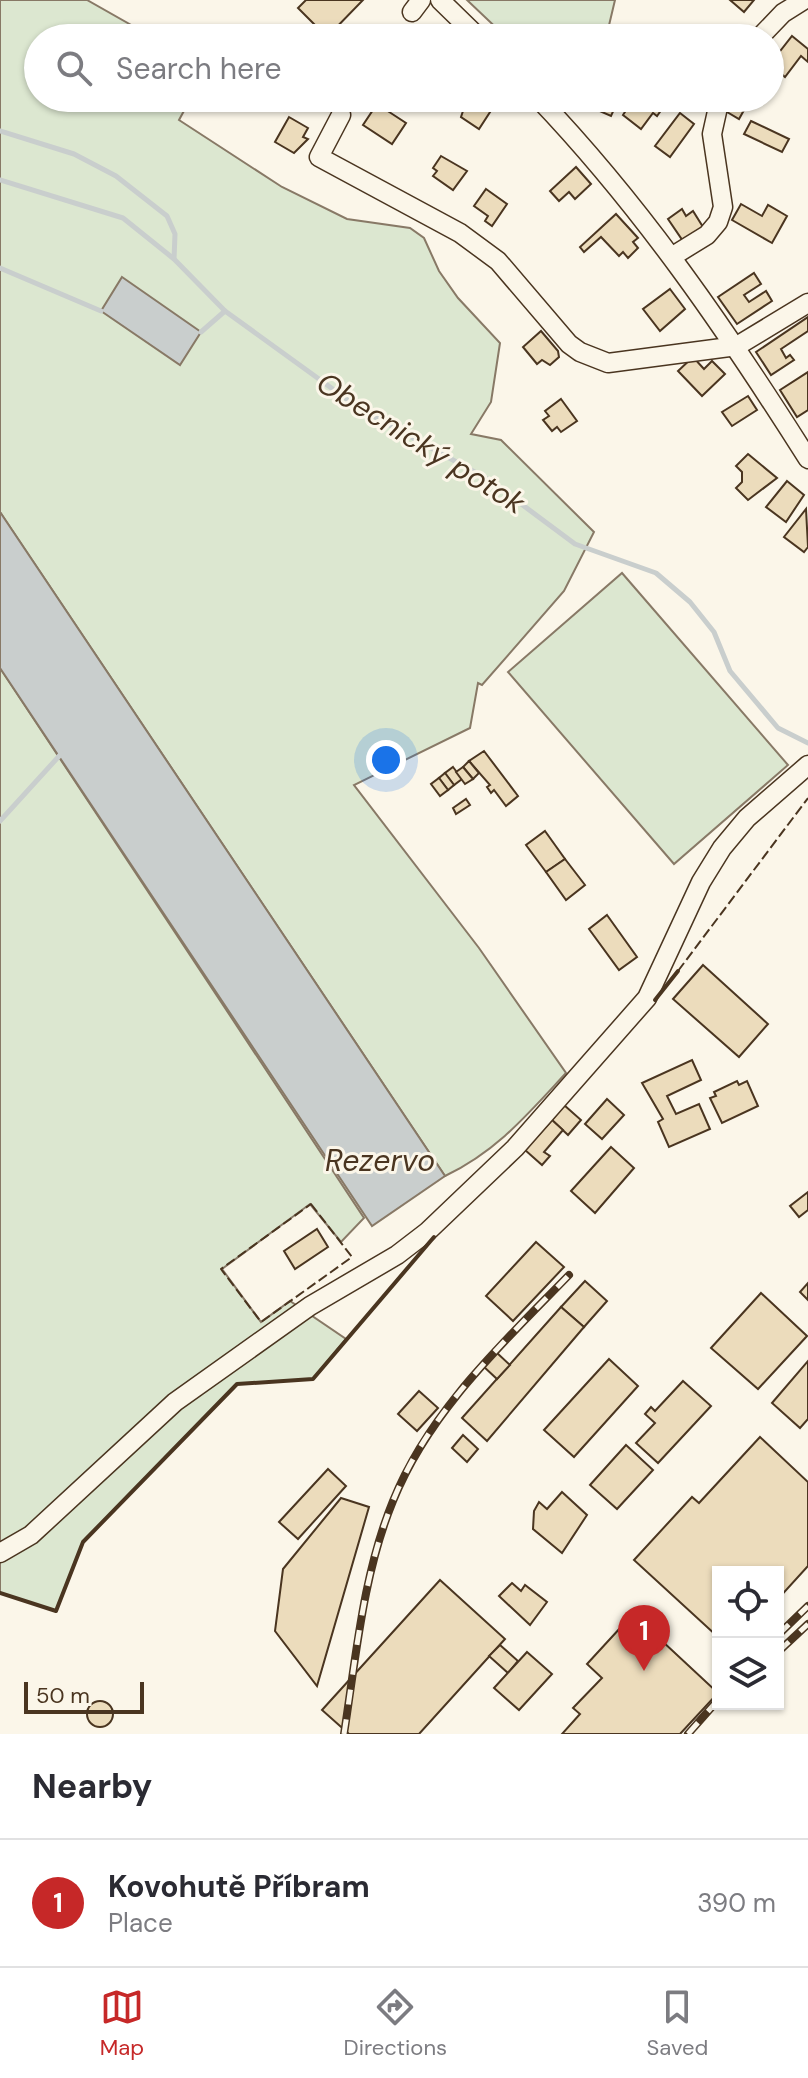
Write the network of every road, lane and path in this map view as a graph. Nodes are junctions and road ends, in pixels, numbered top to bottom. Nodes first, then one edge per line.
1 (440, 0) edge
2 (804, 0) edge
3 (465, 24) edge
4 (772, 24) edge
5 (551, 112) edge
6 (717, 112) edge
7 (341, 115) dead end
8 (673, 256) junction
9 (808, 304) edge
10 (737, 346) junction
11 (808, 459) edge
12 (808, 765) edge
13 (0, 1553) edge

1 - 3 street
2 - 4 street
5 - 8 street
6 - 8 street
7 - 10 street
8 - 10 street
9 - 10 street
10 - 11 street
12 - 13 street

